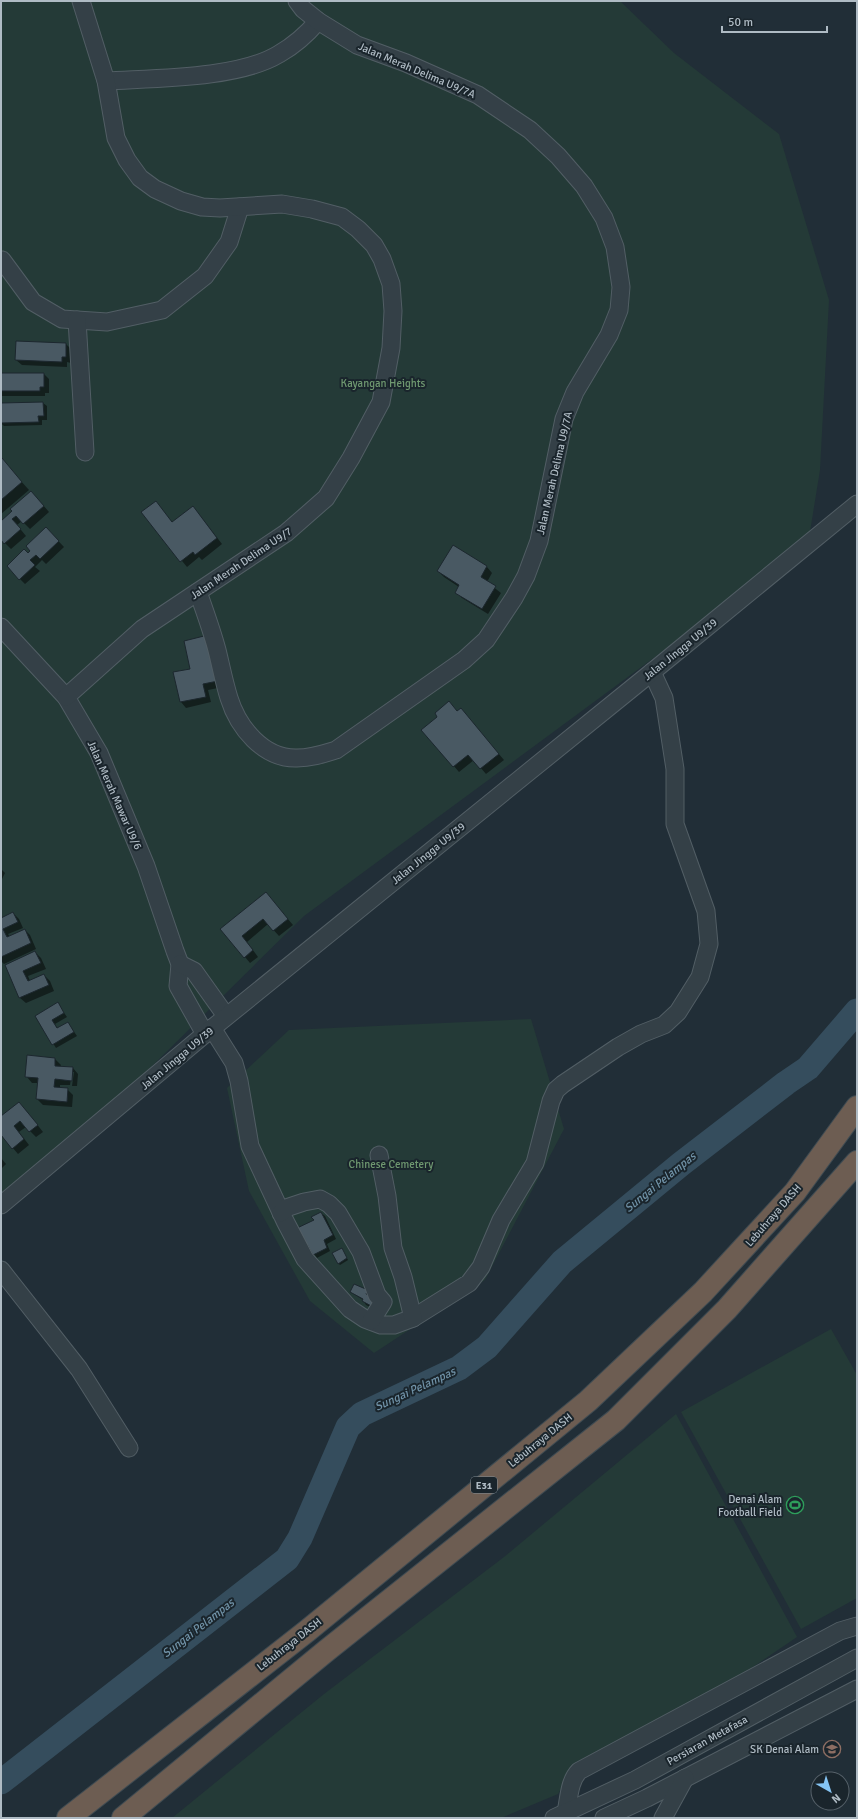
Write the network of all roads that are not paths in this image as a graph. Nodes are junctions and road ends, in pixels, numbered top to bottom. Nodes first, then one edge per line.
1 (81, 1) edge
2 (297, 1) edge
3 (318, 21) junction
4 (106, 81) junction
5 (240, 207) junction
6 (2, 260) dead end
7 (77, 320) junction
8 (84, 452) dead end
9 (857, 504) edge
10 (198, 592) junction
11 (1, 627) edge
12 (652, 672) junction
13 (66, 698) junction
14 (180, 964) junction
15 (226, 1016) junction
16 (208, 1031) junction
17 (857, 1107) edge
18 (379, 1155) dead end
19 (857, 1162) edge
20 (1, 1205) edge
21 (281, 1213) junction
22 (1, 1270) edge
23 (413, 1318) junction
24 (371, 1321) junction
25 (129, 1448) dead end
26 (857, 1626) edge
27 (857, 1658) edge
28 (857, 1689) edge
29 (685, 1778) junction
30 (635, 1780) junction
31 (647, 1798) junction
32 (560, 1815) edge
33 (607, 1817) edge
34 (68, 1818) edge
35 (123, 1818) edge
36 (632, 1818) edge
37 (658, 1818) edge
38 (663, 1818) edge

1 - 4 street, Jalan Merah Delima U9/7
2 - 3 street
3 - 4 street
3 - 10 street, Jalan Merah Delima U9/7A
4 - 5 street, Jalan Merah Delima U9/7
5 - 7 street
5 - 10 street, Jalan Merah Delima U9/7
6 - 7 street
7 - 8 street
9 - 12 street, Jalan Jingga U9/39
10 - 13 street, Jalan Merah Delima U9/7
11 - 13 street, Jalan Merah Mawar U9/6
12 - 15 street, Jalan Jingga U9/39
12 - 23 street
13 - 14 street, Jalan Merah Mawar U9/6
14 - 15 street
14 - 16 street
15 - 16 street, Jalan Jingga U9/39
16 - 20 street, Jalan Jingga U9/39
16 - 21 street
17 - 34 highway, Lebuhraya DASH / E31
18 - 23 street
19 - 35 highway
21 - 24 street
21 - 24 street
22 - 25 street
23 - 24 street
26 - 32 street
27 - 30 street, Persiaran Metafasa
28 - 29 street, Persiaran Metafasa
29 - 31 street, Persiaran Metafasa
29 - 38 street
30 - 31 street
30 - 32 street, Persiaran Metafasa
31 - 33 street, Persiaran Metafasa
31 - 37 street
33 - 36 street

